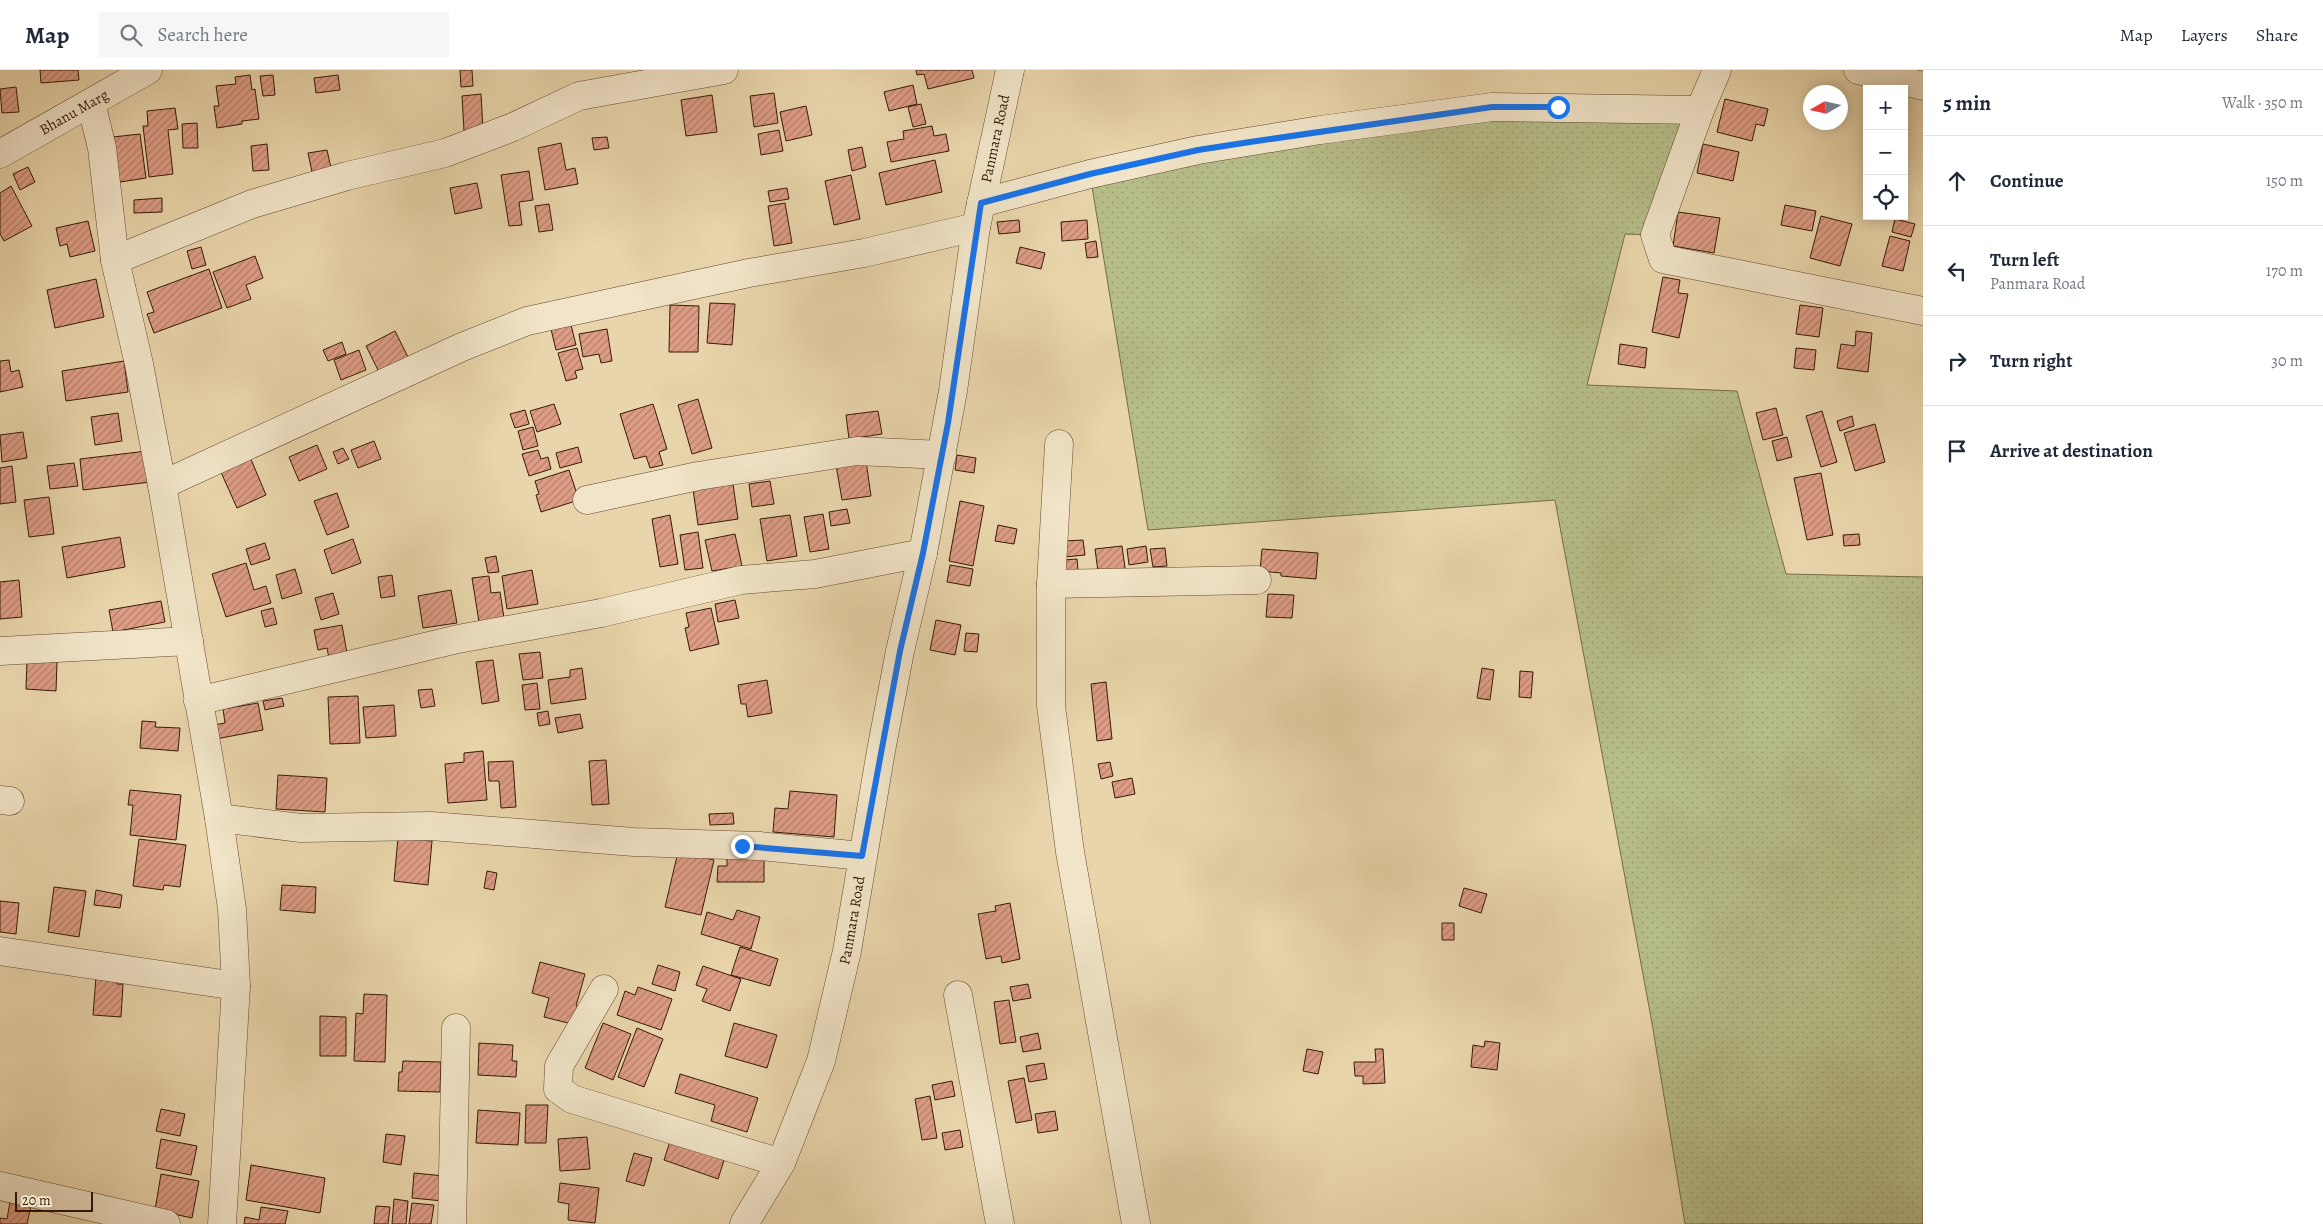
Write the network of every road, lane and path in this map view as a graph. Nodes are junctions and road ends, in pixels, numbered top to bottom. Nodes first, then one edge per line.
1 (148, 70) edge
2 (717, 70) edge
3 (1010, 70) edge
4 (1717, 70) edge
5 (1858, 70) edge
6 (1923, 86) edge
7 (91, 103) junction
8 (1700, 110) junction
9 (0, 154) edge
10 (978, 215) junction
11 (115, 260) junction
12 (1923, 311) edge
13 (1059, 444) dead end
14 (942, 455) junction
15 (162, 485) junction
16 (587, 500) dead end
17 (923, 553) junction
18 (1256, 580) dead end
19 (1051, 584) junction
20 (189, 641) junction
21 (0, 651) edge
22 (198, 701) junction
23 (219, 818) junction
24 (862, 856) junction
25 (0, 951) edge
26 (236, 986) junction
27 (604, 989) dead end
28 (958, 994) dead end
29 (456, 1028) dead end
30 (781, 1163) junction
31 (0, 1186) edge
32 (166, 1224) edge
33 (222, 1224) edge
34 (452, 1224) edge
35 (744, 1224) edge
36 (1000, 1224) edge
37 (1136, 1224) edge

1 - 7 street, Bhanu Marg
2 - 11 street
3 - 10 street, Panmara Road
4 - 8 street
5 - 6 street
7 - 9 street, Bhanu Marg
7 - 11 street
8 - 10 street
8 - 12 street
10 - 14 street, Panmara Road
10 - 15 street
11 - 15 street
13 - 19 street
14 - 16 street
14 - 17 street, Panmara Road
15 - 20 street
17 - 22 street
17 - 24 street, Panmara Road
18 - 19 street
19 - 37 street
20 - 21 street
20 - 22 street
22 - 23 street
23 - 24 street
23 - 26 street
24 - 30 street, Panmara Road
25 - 26 street
26 - 33 street
27 - 30 street
28 - 36 street
29 - 34 street
30 - 35 street, Panmara Road
31 - 32 street

